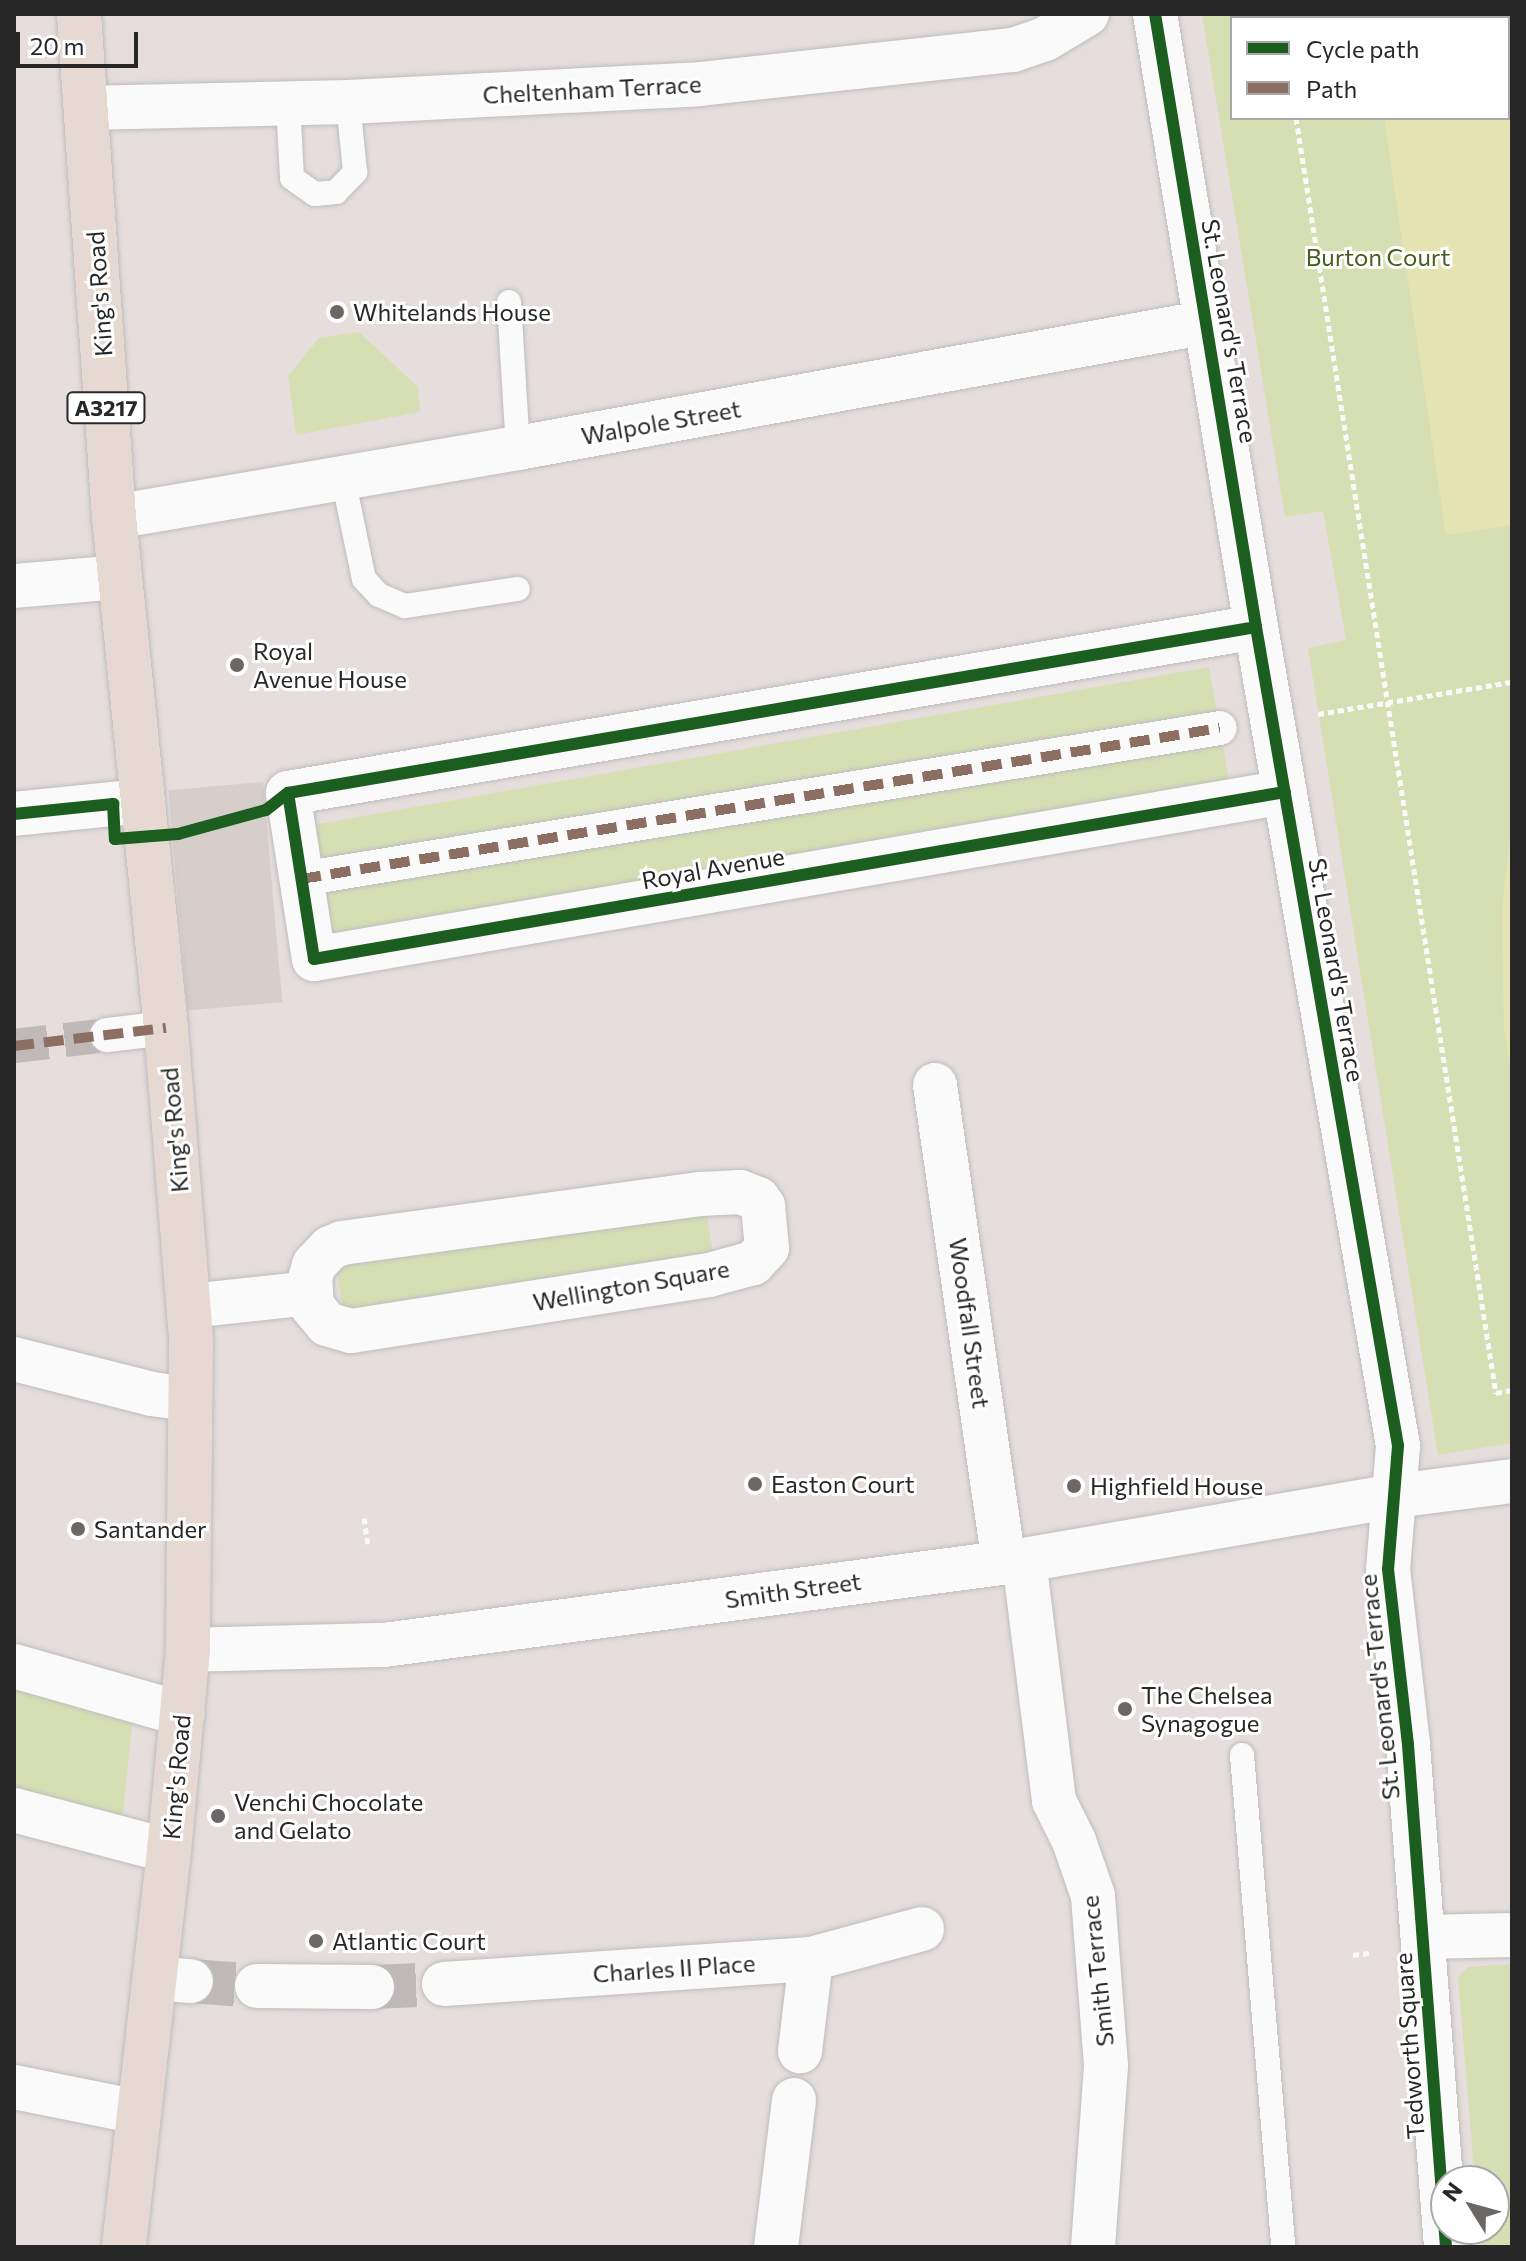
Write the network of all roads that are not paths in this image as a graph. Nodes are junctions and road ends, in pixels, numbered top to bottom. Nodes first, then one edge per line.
1 (79, 14) edge
2 (1087, 14) edge
3 (1155, 14) edge
4 (348, 102) junction
5 (288, 104) junction
6 (86, 108) junction
7 (509, 302) dead end
8 (1207, 322) junction
9 (518, 448) junction
10 (343, 478) junction
11 (114, 517) junction
12 (120, 577) junction
13 (14, 586) edge
14 (518, 589) dead end
15 (1256, 627) junction
16 (1220, 728) dead end
17 (1285, 792) junction
18 (142, 801) junction
19 (14, 814) edge
20 (301, 879) junction
21 (166, 1028) junction
22 (107, 1035) tunnel mouth
23 (935, 1085) dead end
24 (310, 1293) junction
25 (190, 1306) junction
26 (14, 1359) edge
27 (189, 1399) junction
28 (1512, 1481) edge
29 (1395, 1496) junction
30 (1014, 1560) junction
31 (188, 1650) junction
32 (14, 1666) edge
33 (182, 1714) junction
34 (1242, 1755) dead end
35 (14, 1810) edge
36 (169, 1851) junction
37 (922, 1929) dead end
38 (1512, 1935) edge
39 (1423, 1937) junction
40 (811, 1959) junction
41 (444, 1984) tunnel mouth
42 (257, 1986) tunnel mouth
43 (372, 1987) tunnel mouth
44 (800, 2051) dead end
45 (14, 2087) edge
46 (794, 2100) dead end
47 (138, 2112) junction
48 (124, 2247) edge
49 (776, 2247) edge
50 (1093, 2247) edge
51 (1283, 2247) edge
52 (1446, 2247) edge

1 - 6 main road, King's Road / A3217
2 - 4 street, Cheltenham Terrace
3 - 8 street, St. Leonard's Terrace
4 - 5 street, Cheltenham Terrace
4 - 5 lane
5 - 6 street, Cheltenham Terrace
6 - 11 main road, King's Road / A3217
7 - 9 lane
8 - 9 street, Walpole Street
8 - 15 street, St. Leonard's Terrace
9 - 10 street, Walpole Street
10 - 11 street, Walpole Street
10 - 14 lane
11 - 12 main road, King's Road / A3217
12 - 13 street
12 - 18 main road, King's Road / A3217
15 - 17 street, St. Leonard's Terrace
15 - 20 street, Royal Avenue
16 - 20 street
17 - 20 street, Royal Avenue
17 - 29 street, St. Leonard's Terrace
18 - 19 street
18 - 21 main road, King's Road / A3217
21 - 22 street
21 - 25 main road, King's Road / A3217
23 - 30 street, Woodfall Street
24 - 24 street, Wellington Square
24 - 25 street
25 - 27 main road, King's Road / A3217
26 - 27 street
27 - 31 main road, King's Road / A3217
28 - 29 street, Smith Street
29 - 30 street, Smith Street
29 - 39 street, St. Leonard's Terrace
30 - 31 street, Smith Street
30 - 50 street, Smith Terrace
31 - 33 main road, King's Road / A3217
32 - 33 street
33 - 36 main road, King's Road / A3217
34 - 51 lane
35 - 36 street
36 - 47 main road, King's Road / A3217
37 - 40 street, Charles II Place
38 - 39 street, Tedworth Square
39 - 52 street, Tedworth Square
40 - 41 street, Charles II Place
40 - 44 street
42 - 43 street
45 - 47 street
46 - 49 street
47 - 48 main road, King's Road / A3217

